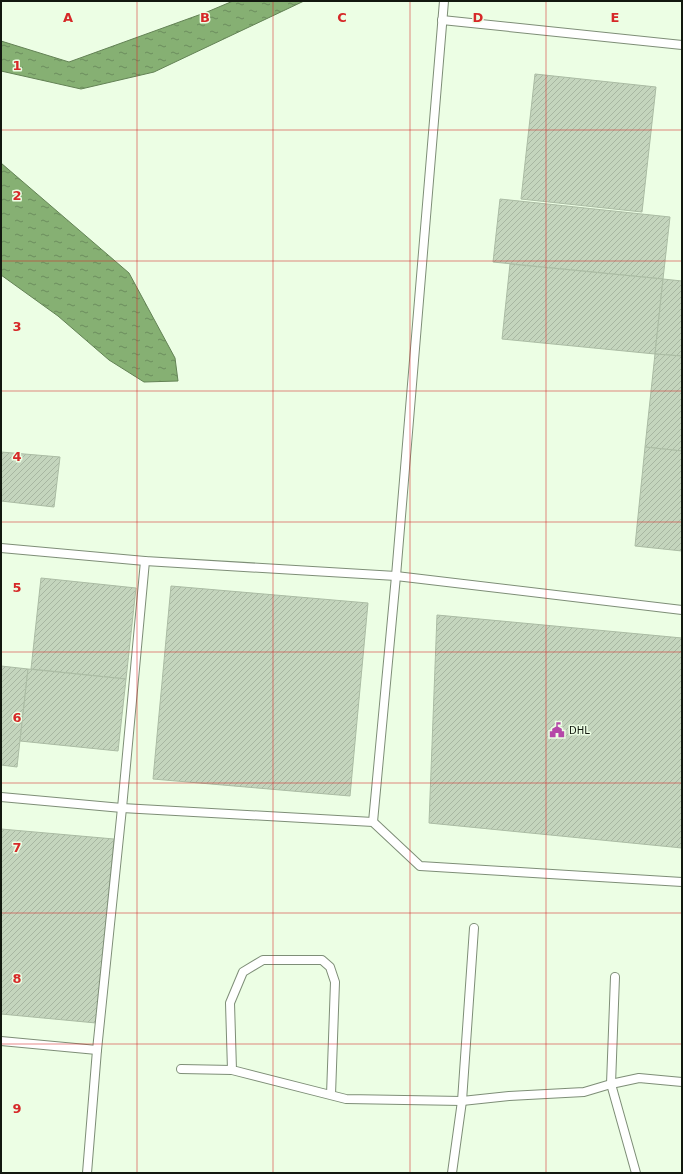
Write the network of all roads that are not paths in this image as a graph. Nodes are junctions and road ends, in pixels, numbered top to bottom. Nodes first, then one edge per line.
1 (444, 1) edge
2 (442, 20) junction
3 (682, 45) edge
4 (1, 548) edge
5 (145, 561) junction
6 (396, 576) junction
7 (682, 610) edge
8 (1, 797) edge
9 (122, 808) junction
10 (373, 822) junction
11 (682, 882) edge
12 (474, 928) dead end
13 (615, 977) dead end
14 (1, 1041) edge
15 (97, 1050) junction
16 (181, 1069) dead end
17 (232, 1070) junction
18 (682, 1082) edge
19 (611, 1084) junction
20 (331, 1095) junction
21 (462, 1101) junction
22 (87, 1173) edge
23 (452, 1173) edge
24 (636, 1173) edge

1 - 2 lane
2 - 3 lane
2 - 6 lane
4 - 5 lane
5 - 6 lane
5 - 9 lane
6 - 7 lane
6 - 10 lane
8 - 9 lane
9 - 10 lane
9 - 15 lane
10 - 11 lane
12 - 21 lane
13 - 19 lane
14 - 15 lane
15 - 22 lane
16 - 17 lane
17 - 20 lane
17 - 20 lane
18 - 19 lane
19 - 21 lane
19 - 24 lane
20 - 21 lane
21 - 23 lane

